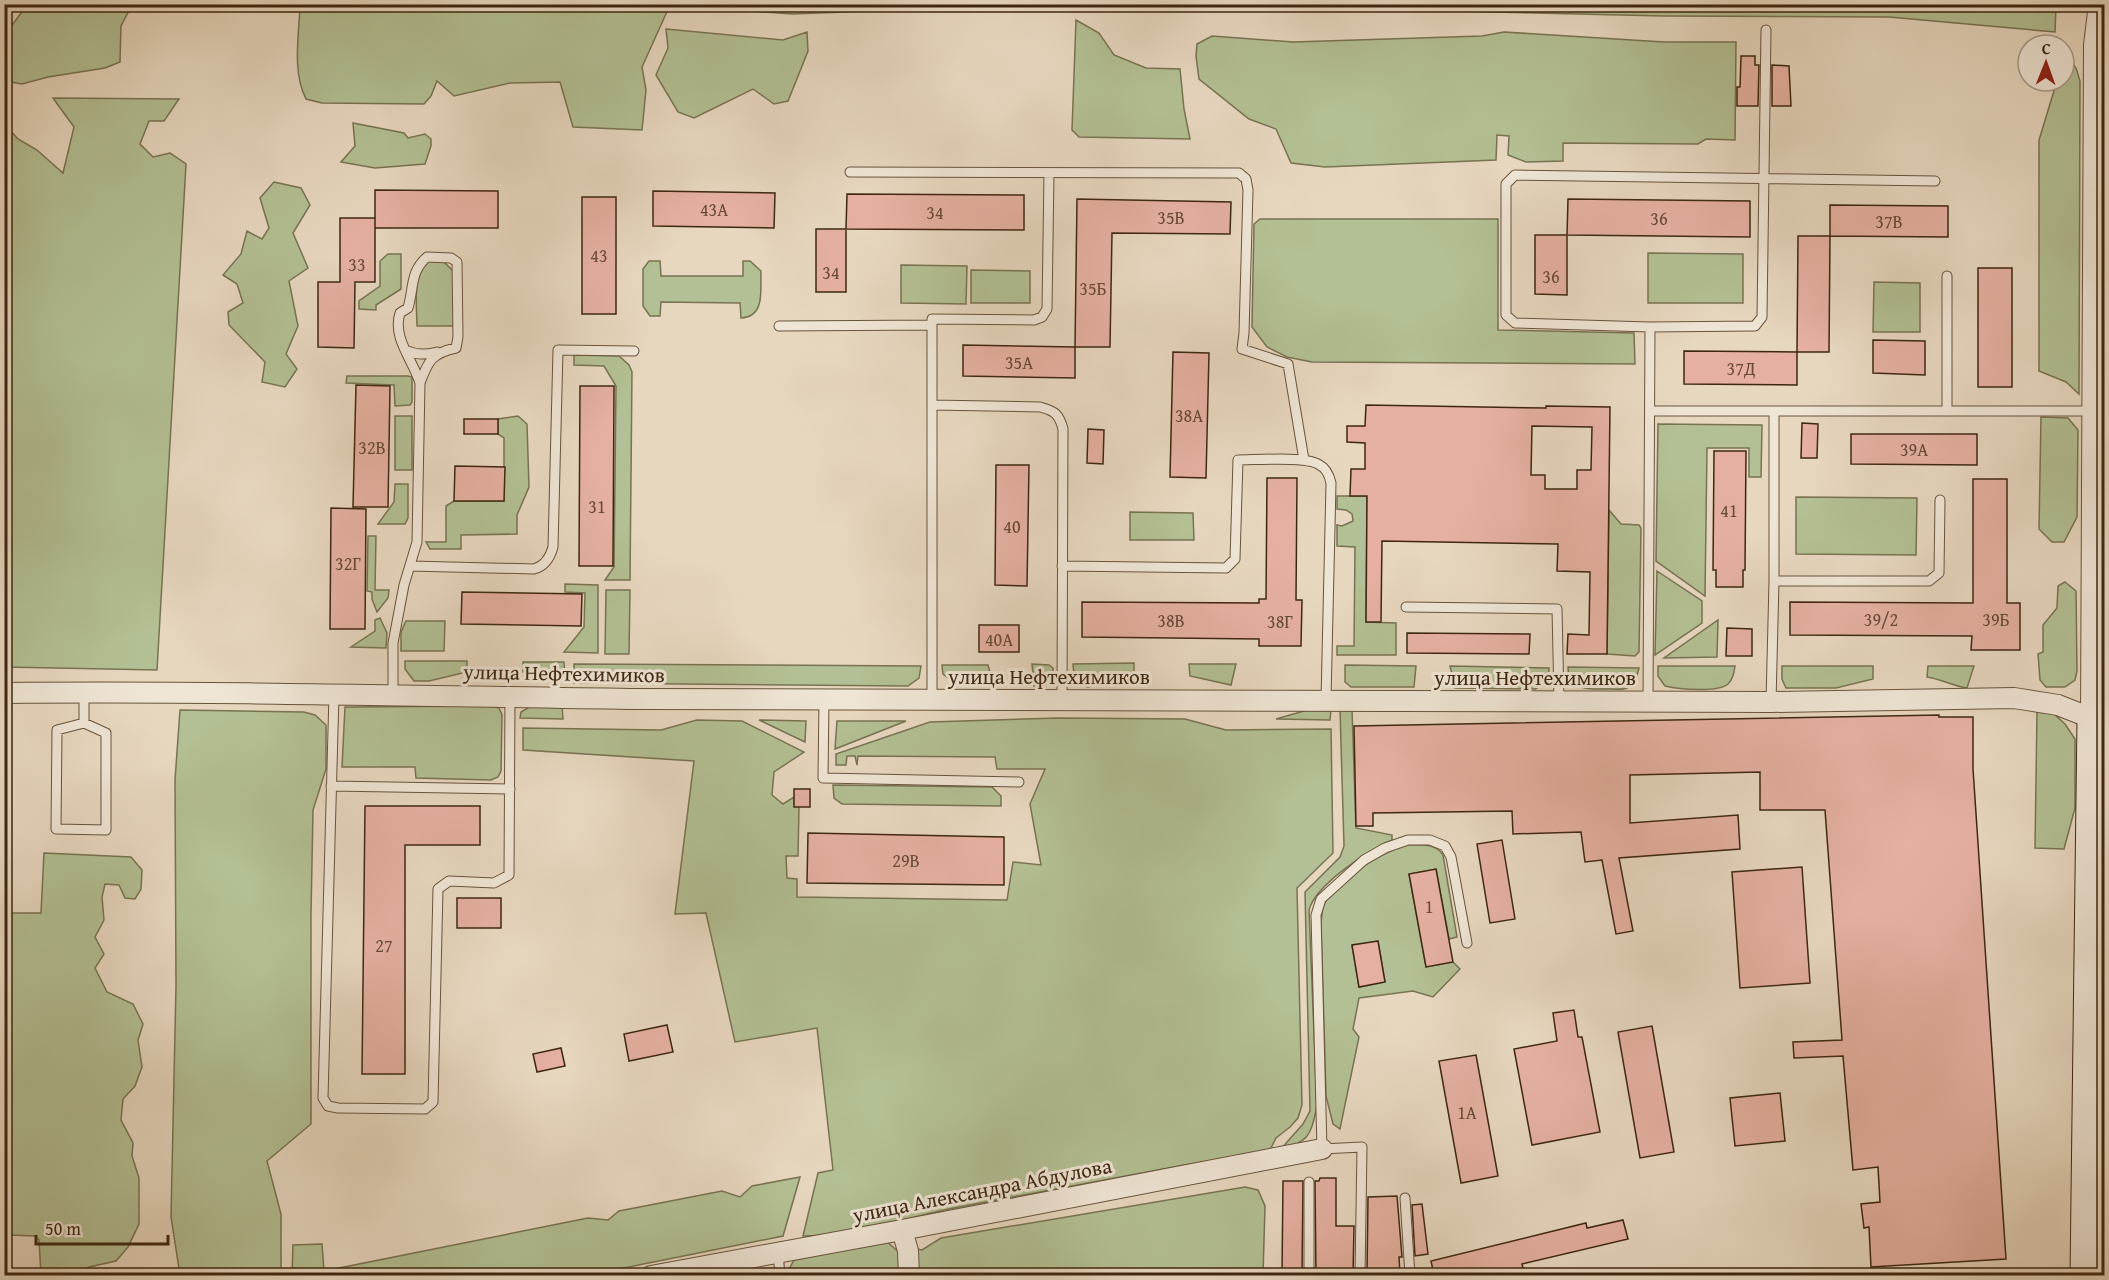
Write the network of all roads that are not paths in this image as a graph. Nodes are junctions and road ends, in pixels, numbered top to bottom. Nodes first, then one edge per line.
1 (2099, 4) edge
2 (1766, 30) dead end
3 (850, 172) dead end
4 (1049, 173) junction
5 (1764, 178) junction
6 (1935, 182) dead end
7 (1947, 276) dead end
8 (932, 325) junction
9 (779, 326) dead end
10 (1650, 327) junction
11 (405, 350) junction
12 (634, 351) dead end
13 (438, 352) junction
14 (420, 383) junction
15 (932, 405) junction
16 (1650, 411) junction
17 (1774, 411) junction
18 (1947, 411) junction
19 (2091, 411) junction
20 (2098, 441) edge
21 (1304, 460) junction
22 (2098, 498) edge
23 (1940, 500) dead end
24 (410, 566) junction
25 (1062, 566) junction
26 (1774, 581) junction
27 (1406, 607) dead end
28 (84, 692) junction
29 (4, 693) edge
30 (334, 694) junction
31 (393, 694) junction
32 (510, 698) junction
33 (824, 699) junction
34 (932, 699) junction
35 (1062, 700) junction
36 (1326, 700) junction
37 (1558, 700) junction
38 (1648, 701) junction
39 (1771, 702) junction
40 (2091, 718) junction
41 (84, 723) junction
42 (1019, 782) dead end
43 (331, 786) junction
44 (510, 789) junction
45 (1467, 943) dead end
46 (1322, 1149) junction
47 (1310, 1182) dead end
48 (1405, 1198) dead end
49 (902, 1230) junction
50 (778, 1252) junction
51 (699, 1271) edge
52 (651, 1275) edge
53 (780, 1275) edge
54 (909, 1275) edge
55 (1309, 1275) edge
56 (1360, 1275) edge
57 (1410, 1275) edge
58 (2084, 1275) edge

1 - 19 street
2 - 5 lane
3 - 4 lane
4 - 8 lane
4 - 21 lane
5 - 6 lane
5 - 10 lane
5 - 10 lane
7 - 18 lane
8 - 9 lane
8 - 15 lane
10 - 16 lane
11 - 13 lane
11 - 13 lane
11 - 14 lane
12 - 24 lane
13 - 14 lane
14 - 24 lane
15 - 25 lane
15 - 34 lane
16 - 17 lane
16 - 38 lane
17 - 18 lane
17 - 26 lane
18 - 19 lane
19 - 20 street
20 - 22 street
21 - 25 lane
21 - 36 lane
22 - 40 street
23 - 26 lane
24 - 31 lane
25 - 35 lane
26 - 39 lane
27 - 37 lane
28 - 29 street, улица Нефтехимиков
28 - 30 street, улица Нефтехимиков
28 - 41 lane
30 - 31 street, улица Нефтехимиков
30 - 43 lane
31 - 32 street, улица Нефтехимиков
32 - 33 street, улица Нефтехимиков
32 - 44 lane
33 - 34 street, улица Нефтехимиков
33 - 42 lane
34 - 35 street, улица Нефтехимиков
35 - 36 street, улица Нефтехимиков
36 - 37 street, улица Нефтехимиков
37 - 38 street, улица Нефтехимиков
38 - 39 street, улица Нефтехимиков
39 - 40 street, улица Нефтехимиков
40 - 58 street
41 - 41 lane
43 - 44 lane
43 - 44 lane
45 - 46 lane
46 - 49 street, улица Александра Абдулова
46 - 56 lane
47 - 55 lane
48 - 57 lane
49 - 50 street, улица Александра Абдулова
49 - 54 street
50 - 51 street, улица Александра Абдулова
50 - 53 lane
51 - 52 street, улица Александра Абдулова

